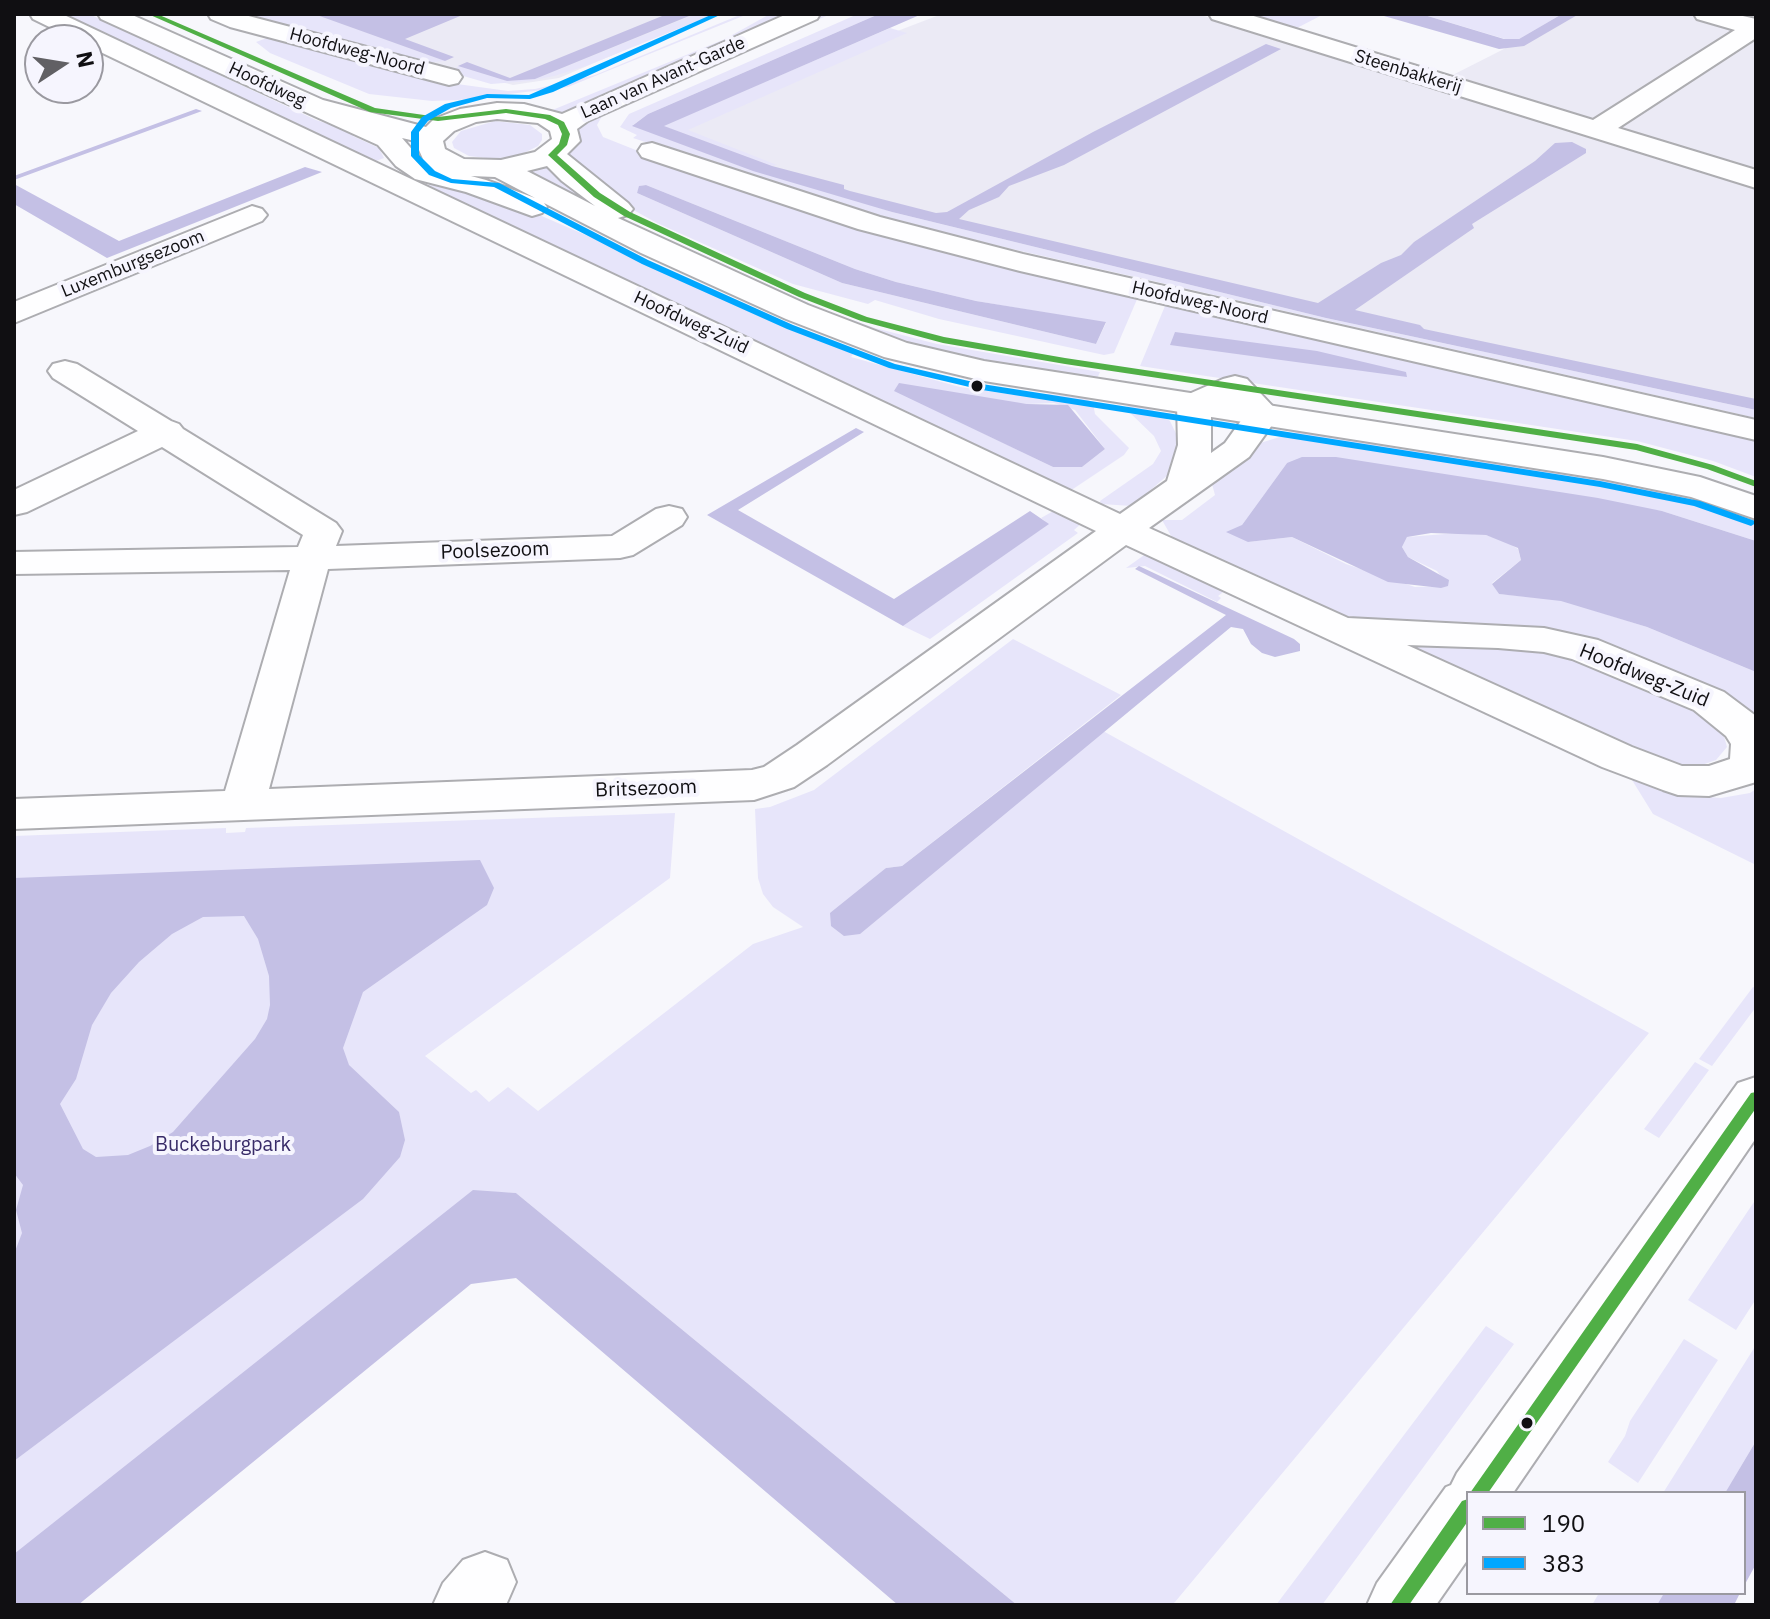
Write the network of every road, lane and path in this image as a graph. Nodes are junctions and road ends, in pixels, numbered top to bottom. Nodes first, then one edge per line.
1 (42, 14) edge
2 (110, 14) edge
3 (151, 14) edge
4 (220, 14) edge
5 (758, 14) edge
6 (808, 14) edge
7 (1221, 14) edge
8 (1706, 14) edge
9 (249, 24) junction
10 (1755, 27) edge
11 (250, 55) junction
12 (449, 77) dead end
13 (592, 87) junction
14 (346, 96) junction
15 (313, 106) junction
16 (532, 113) junction
17 (462, 118) junction
18 (1596, 130) junction
19 (431, 137) junction
20 (557, 141) junction
21 (652, 151) dead end
22 (501, 169) junction
23 (1756, 179) edge
24 (252, 215) dead end
25 (638, 241) junction
26 (14, 313) edge
27 (65, 371) dead end
28 (1235, 386) junction
29 (1194, 404) junction
30 (1263, 414) junction
31 (1756, 430) edge
32 (167, 431) junction
33 (1756, 484) edge
34 (1184, 486) junction
35 (14, 504) edge
36 (1756, 508) edge
37 (669, 517) dead end
38 (1122, 529) junction
39 (312, 558) junction
40 (14, 563) edge
41 (1341, 630) junction
42 (243, 805) junction
43 (14, 814) edge
44 (1756, 1097) edge
45 (1479, 1491) edge
46 (1466, 1510) edge
47 (1399, 1605) edge

1 - 38 street, Hoofdweg-Zuid
2 - 15 street, Hoofdweg
3 - 11 street, Hoofdweg
4 - 9 street, Hoofdweg-Noord
5 - 13 street, Laan van Avant-Garde
6 - 20 street, Laan van Avant-Garde
7 - 18 street, Steenbakkerij
8 - 10 street
9 - 11 street
9 - 12 street, Hoofdweg-Noord
10 - 18 street
11 - 14 street, Hoofdweg
13 - 14 street
13 - 16 street, Laan van Avant-Garde
14 - 17 street, Hoofdweg
15 - 19 street, Hoofdweg
15 - 25 street
16 - 17 street
16 - 20 street
17 - 19 street
18 - 23 street, Steenbakkerij
19 - 22 street
20 - 22 street, Laan van Avant-Garde
20 - 28 street
21 - 31 street, Hoofdweg-Noord
22 - 25 street
24 - 26 street, Luxemburgsezoom
25 - 29 street
27 - 32 street
28 - 29 street
28 - 30 street
28 - 33 street
29 - 30 street
29 - 34 street
30 - 34 street, Britsezoom
30 - 36 street
32 - 35 street
32 - 39 street
34 - 38 street, Britsezoom
37 - 39 street, Poolsezoom
38 - 41 street, Hoofdweg-Zuid
38 - 42 street, Britsezoom
39 - 40 street, Poolsezoom
39 - 42 street
41 - 41 street, Hoofdweg-Zuid
42 - 43 street, Britsezoom
44 - 45 street
46 - 47 street

